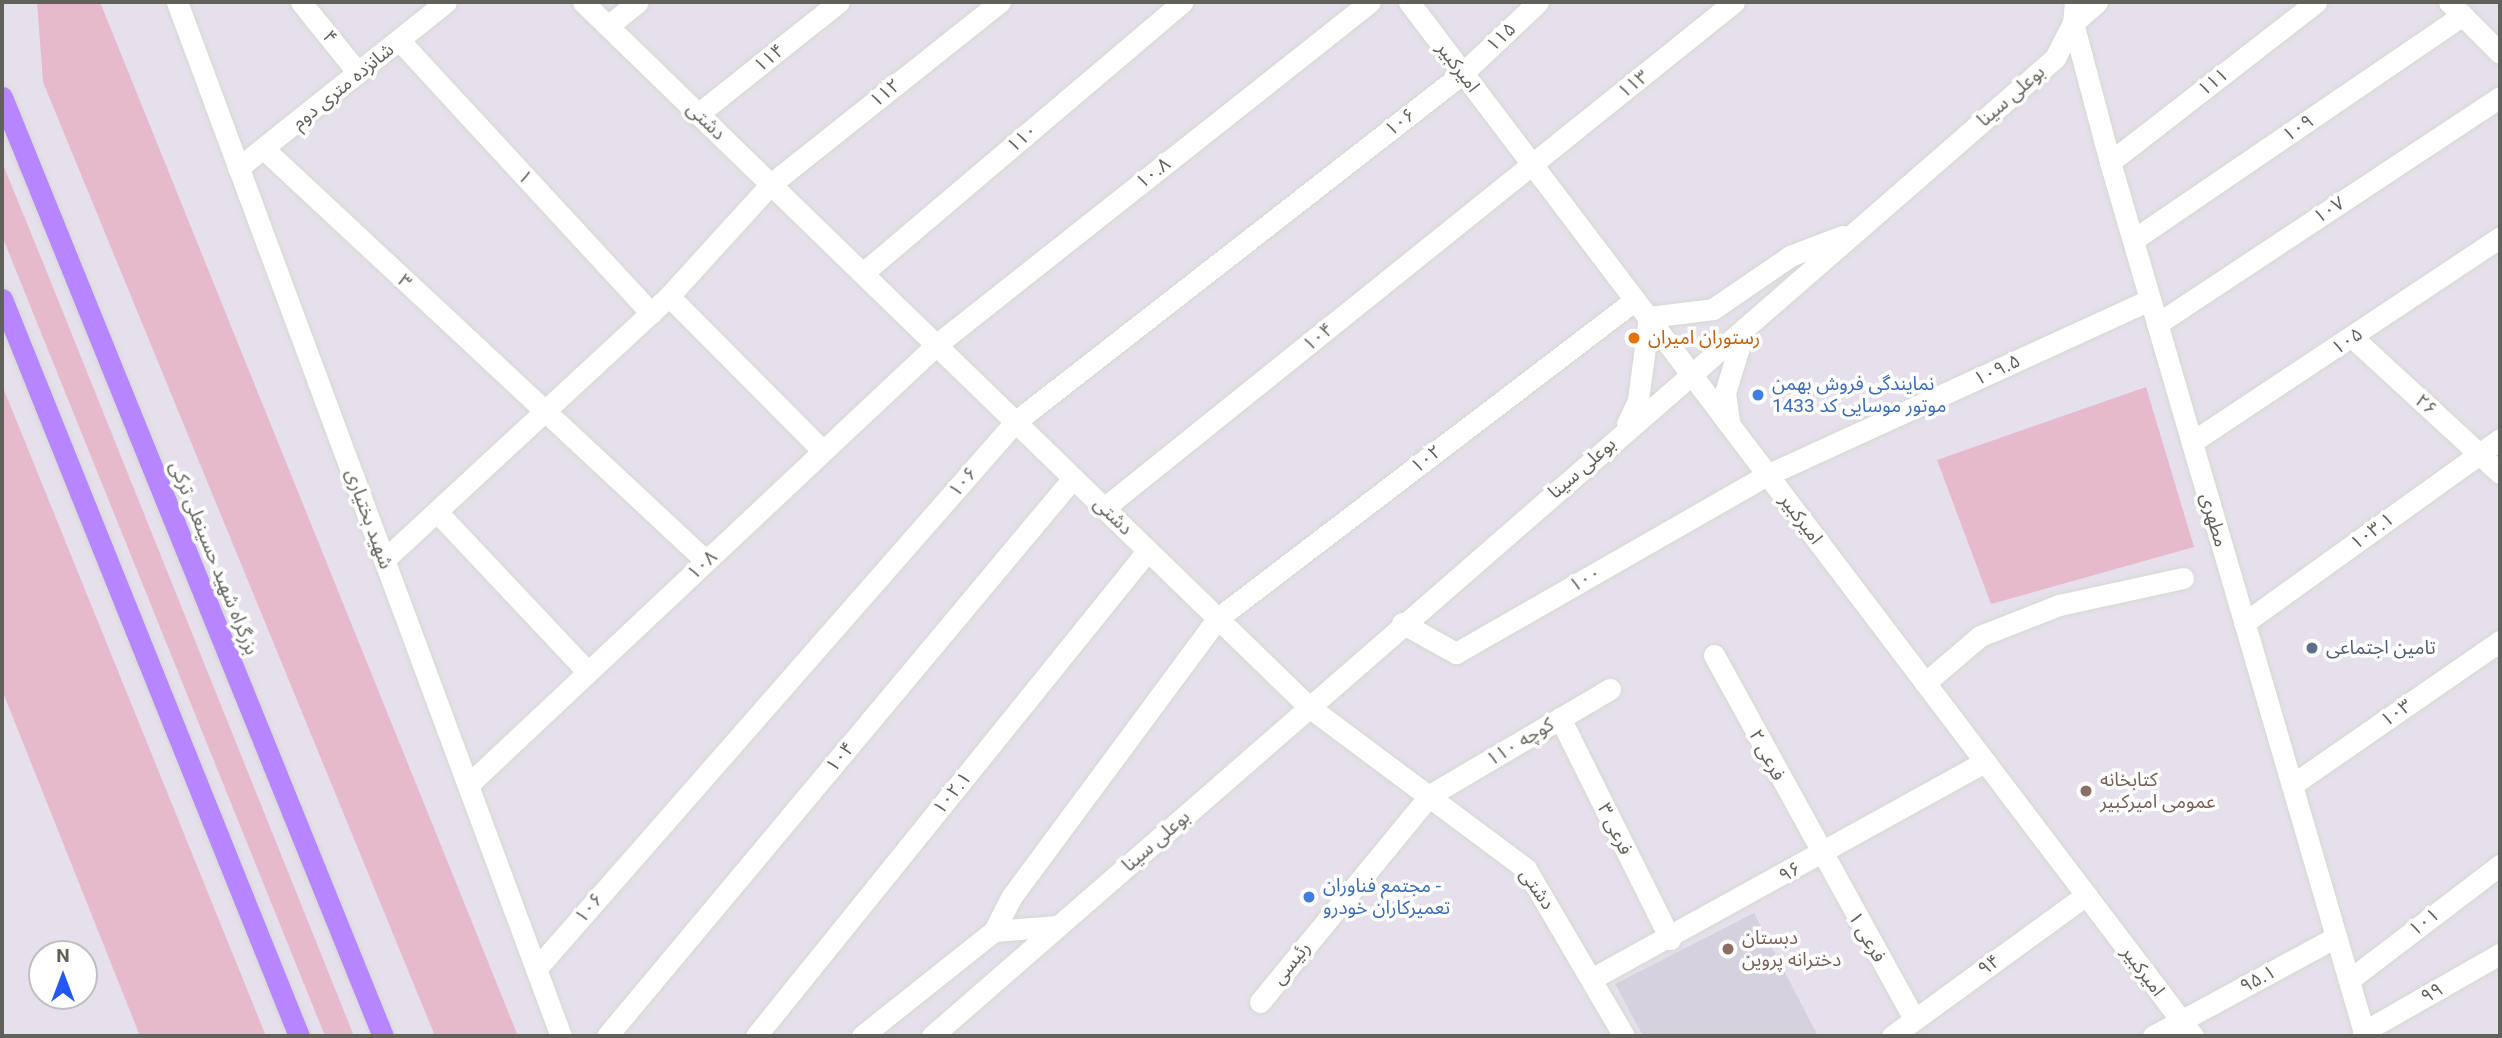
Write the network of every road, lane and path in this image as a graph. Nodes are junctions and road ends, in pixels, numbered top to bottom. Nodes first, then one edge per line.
1 (177, 2) edge
2 (301, 2) edge
3 (446, 2) edge
4 (583, 2) edge
5 (638, 2) edge
6 (839, 2) edge
7 (1000, 2) edge
8 (1182, 2) edge
9 (1370, 2) edge
10 (1409, 2) edge
11 (1538, 2) edge
12 (1734, 2) edge
13 (2075, 2) edge
14 (2097, 2) edge
15 (2316, 2) edge
16 (2456, 9) edge
17 (2073, 23) junction
18 (608, 26) junction
19 (399, 40) junction
20 (2500, 53) edge
21 (358, 73) junction
22 (1463, 73) junction
23 (2, 97) edge
24 (2500, 97) edge
25 (698, 114) junction
26 (264, 149) junction
27 (2110, 162) junction
28 (1532, 166) junction
29 (238, 168) junction
30 (771, 184) junction
31 (1856, 230) junction
32 (2500, 237) edge
33 (2133, 240) junction
34 (863, 273) junction
35 (668, 296) junction
36 (2, 299) edge
37 (2150, 299) junction
38 (1635, 300) junction
39 (650, 313) junction
40 (1648, 317) junction
41 (2157, 324) junction
42 (1746, 326) junction
43 (2352, 337) junction
44 (936, 345) junction
45 (1692, 373) junction
46 (547, 412) junction
47 (1015, 422) junction
48 (1729, 424) junction
49 (1623, 432) junction
50 (2500, 439) edge
51 (2192, 442) junction
52 (823, 451) junction
53 (2480, 454) junction
54 (2500, 472) edge
55 (1767, 475) junction
56 (1073, 478) junction
57 (1104, 508) junction
58 (439, 514) junction
59 (1147, 550) junction
60 (384, 560) junction
61 (706, 561) junction
62 (2183, 578) dead end
63 (1218, 618) junction
64 (2244, 623) junction
65 (1402, 624) junction
66 (2500, 641) edge
67 (1714, 655) dead end
68 (588, 672) junction
69 (1925, 683) junction
70 (1610, 688) dead end
71 (1309, 707) junction
72 (1560, 718) junction
73 (1985, 762) junction
74 (468, 785) junction
75 (2292, 785) junction
76 (1430, 795) junction
77 (1820, 855) junction
78 (2500, 865) edge
79 (2086, 895) junction
80 (1058, 926) junction
81 (994, 930) junction
82 (2336, 937) junction
83 (1671, 940) junction
84 (2500, 954) edge
85 (536, 969) junction
86 (1593, 978) junction
87 (2348, 980) junction
88 (1260, 1002) dead end
89 (1914, 1019) junction
90 (2187, 1028) edge
91 (2364, 1034) edge
92 (299, 1036) edge
93 (383, 1036) edge
94 (561, 1036) edge
95 (607, 1036) edge
96 (755, 1036) edge
97 (862, 1036) edge
98 (932, 1036) edge
99 (1624, 1036) edge
100 (1892, 1036) edge
101 (2153, 1036) edge

1 - 29 street, شهید بختیاری
2 - 21 street, ۴
3 - 19 street, شانزده متری دوم
4 - 18 street, دشتی
5 - 18 street
6 - 25 street, ۱۱۴
7 - 30 street, ۱۱۲
8 - 34 street, ۱۱۰
9 - 44 street, ۱۰.۸
10 - 22 street, امیرکبیر
11 - 22 street, ۱۱۵
12 - 28 street, ۱۱۳
13 - 17 street, مطهری
14 - 17 street, بوعلی سینا
15 - 27 street, ۱۱۱
16 - 20 street
16 - 33 street, ۱۰۹
17 - 27 street, مطهری
17 - 31 street, بوعلی سینا
18 - 25 street, دشتی
19 - 21 street, شانزده متری دوم
19 - 39 street, ۱
21 - 26 street, شانزده متری دوم
22 - 28 street, امیرکبیر
22 - 47 street, ۱۰۶
23 - 93 highway, بزرگراه شهید حسینعلی ترکی
24 - 41 street, ۱۰۷
25 - 30 street, دشتی
26 - 29 street, شانزده متری دوم
26 - 46 street, ۳
27 - 33 street, مطهری
28 - 38 street, امیرکبیر
28 - 57 street, ۱۰۴
29 - 60 street, شهید بختیاری
30 - 34 street, دشتی
30 - 35 street, ۱۱۲
31 - 40 street
31 - 42 street, بوعلی سینا
32 - 43 street, ۱۰۵
33 - 37 street, مطهری
34 - 44 street, دشتی
35 - 39 street, ۱۱۲
35 - 52 street
36 - 92 highway
37 - 41 street, مطهری
37 - 55 street, ۱۰۹.۵
38 - 40 street, امیرکبیر
38 - 63 street, ۱۰۲
39 - 46 street, ۱۱۲
40 - 45 street, امیرکبیر
40 - 49 street
41 - 51 street, مطهری
42 - 45 street, بوعلی سینا
42 - 48 street
43 - 51 street, ۱۰۵
43 - 53 street, ۲۶
44 - 47 street, دشتی
44 - 52 street, ۱۰۸
45 - 48 street, امیرکبیر
45 - 49 street, بوعلی سینا
46 - 58 street, ۱۱۲
46 - 61 street, ۳
47 - 56 street, دشتی
47 - 85 street, ۱۰۶
48 - 55 street, امیرکبیر
49 - 65 street, بوعلی سینا
50 - 53 street, ۱۰۳.۱
51 - 64 street, مطهری
52 - 61 street, ۱۰۸
53 - 54 street, ۲۶
53 - 64 street, ۱۰۳.۱
55 - 65 street, ۱۰۰
55 - 69 street, امیرکبیر
56 - 57 street, دشتی
56 - 95 street, ۱۰۴
57 - 59 street, دشتی
58 - 60 street, ۱۱۲
58 - 68 street
59 - 63 street, دشتی
59 - 96 street, ۱۰۲.۱
60 - 74 street, شهید بختیاری
61 - 68 street, ۱۰۸
62 - 69 street
63 - 71 street, دشتی
63 - 81 street, ۱۰۲
64 - 75 street, مطهری
65 - 71 street, بوعلی سینا
66 - 75 street, ۱۰۳
67 - 77 street, فرعی ۲
68 - 74 street, ۱۰۸
69 - 73 street, امیرکبیر
70 - 72 street, کوچه ۱۱۰
71 - 76 street, دشتی
71 - 80 street, بوعلی سینا
72 - 76 street, کوچه ۱۱۰
72 - 83 street, فرعی ۳
73 - 77 street, ۹۶
73 - 79 street, امیرکبیر
74 - 85 street, شهید بختیاری
75 - 82 street, مطهری
76 - 86 street, دشتی
76 - 88 street, رئیسی
77 - 83 street, ۹۶
77 - 89 street, فرعی ۱
78 - 87 street, ۱۰۱
79 - 89 street, ۹۴
79 - 90 street, امیرکبیر
80 - 81 street
80 - 98 street, بوعلی سینا
81 - 97 street
82 - 87 street, مطهری
82 - 90 street, ۹۵.۱
83 - 86 street, ۹۶
84 - 91 street, ۹۹
85 - 94 street, شهید بختیاری
86 - 99 street, دشتی
87 - 91 street, مطهری
89 - 100 street, ۹۴
90 - 101 street, ۹۵.۱

